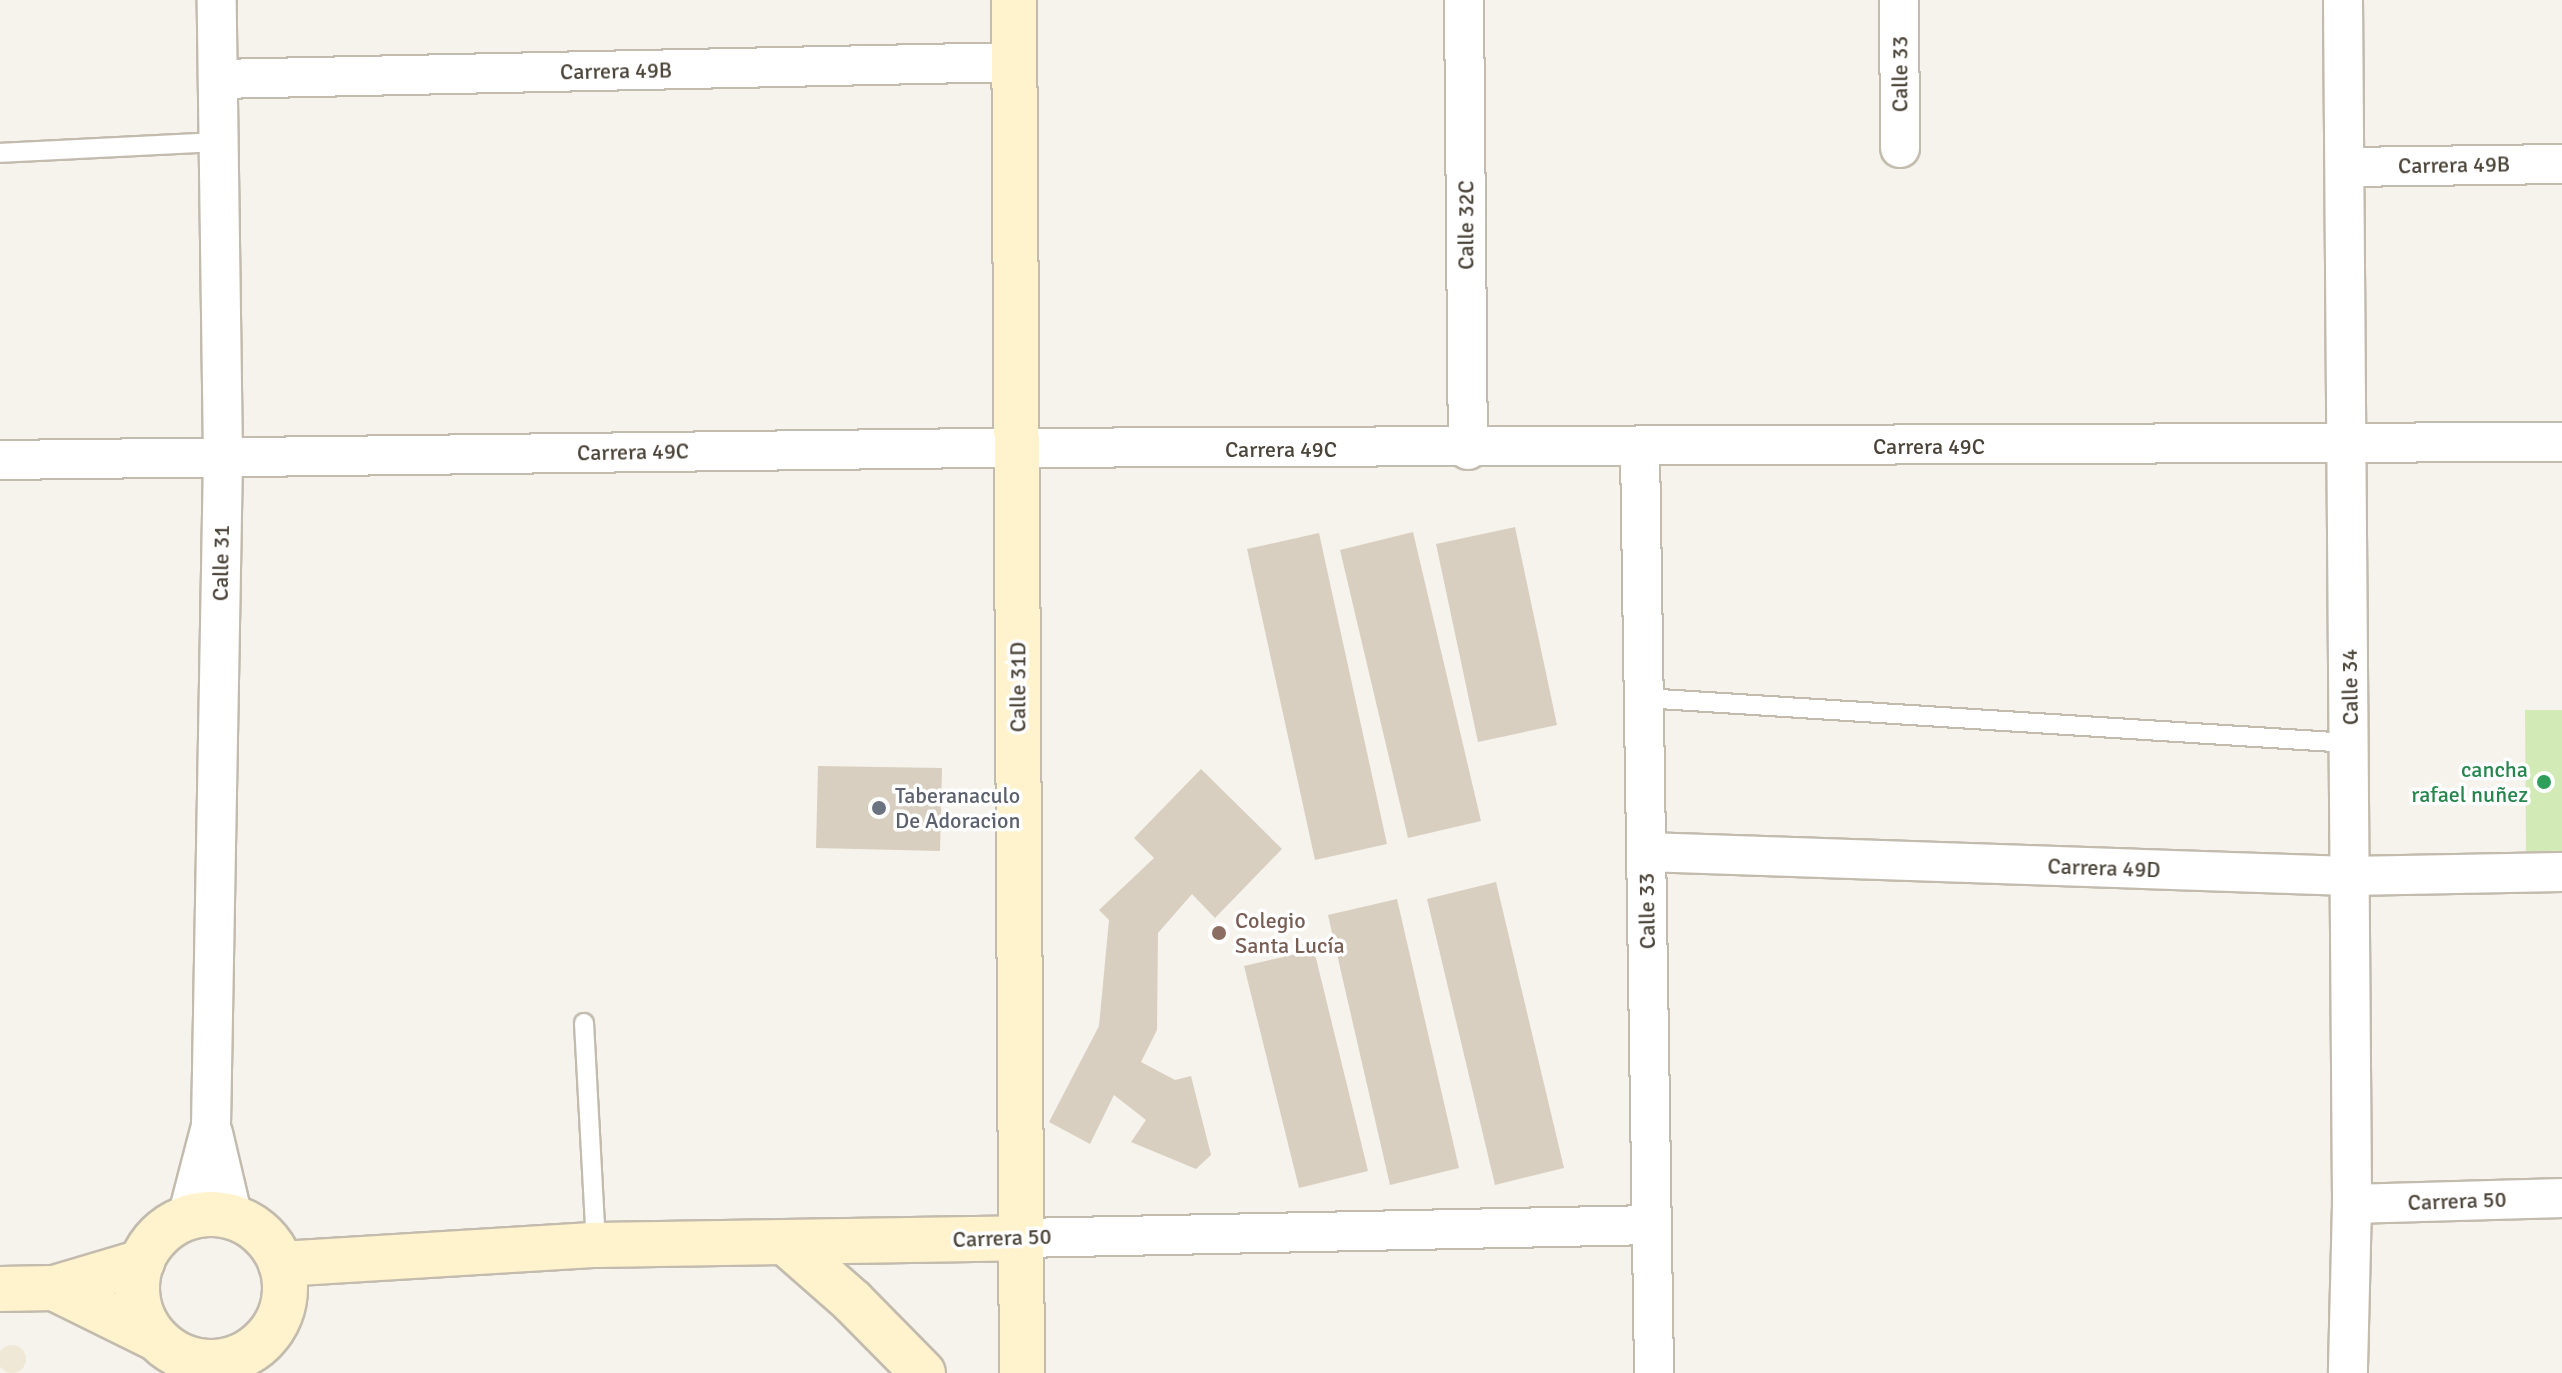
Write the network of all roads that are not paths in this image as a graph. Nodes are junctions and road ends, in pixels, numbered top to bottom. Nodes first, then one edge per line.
1 (217, 0) edge
2 (1014, 0) edge
3 (1464, 0) edge
4 (1899, 0) edge
5 (2343, 0) edge
6 (1015, 62) junction
7 (218, 79) junction
8 (219, 142) junction
9 (1900, 148) dead end
10 (0, 153) edge
11 (2562, 164) edge
12 (2346, 167) junction
13 (2562, 442) edge
14 (2347, 444) junction
15 (1016, 448) junction
16 (1640, 449) junction
17 (1468, 450) junction
18 (223, 457) junction
19 (0, 460) edge
20 (1644, 698) junction
21 (2350, 743) junction
22 (1646, 852) junction
23 (2562, 872) edge
24 (2349, 876) junction
25 (584, 1023) dead end
26 (211, 1126) junction
27 (2562, 1198) edge
28 (2352, 1204) junction
29 (187, 1218) junction
30 (233, 1218) junction
31 (1651, 1225) junction
32 (1022, 1238) junction
33 (786, 1243) junction
34 (596, 1245) junction
35 (142, 1262) junction
36 (282, 1285) junction
37 (54, 1288) junction
38 (0, 1289) edge
39 (172, 1355) edge
40 (234, 1366) edge
41 (923, 1373) edge
42 (1022, 1373) edge
43 (1654, 1373) edge
44 (2348, 1373) edge

1 - 7 street, Calle 31
2 - 6 street, Calle 31D
3 - 17 street, Calle 32C
4 - 9 street, Calle 33
5 - 12 street, Calle 34
6 - 7 street, Carrera 49B
6 - 15 street, Calle 31D
7 - 8 street, Calle 31
8 - 10 lane
8 - 18 street, Calle 31
11 - 12 street, Carrera 49B
12 - 14 street, Calle 34
13 - 14 street, Carrera 49C
14 - 16 street, Carrera 49C
14 - 21 street, Calle 34
15 - 17 street, Carrera 49C
15 - 18 street, Carrera 49C
15 - 32 street, Calle 31D
16 - 17 street, Carrera 49C
16 - 20 street, Calle 33
18 - 19 street, Carrera 49C
18 - 26 street, Calle 31
20 - 21 lane
20 - 22 street, Calle 33
21 - 24 street, Calle 34
22 - 24 street, Carrera 49D
22 - 31 street, Calle 33
23 - 24 street, Carrera 49D
24 - 28 street, Calle 34
25 - 34 lane
26 - 29 street, Calle 31
26 - 30 street, Calle 31
27 - 28 street, Carrera 50
28 - 44 street, Calle 34
29 - 30 street
29 - 35 street
30 - 36 street
31 - 32 street, Carrera 50
31 - 43 street, Calle 33
32 - 33 street, Carrera 50
32 - 42 street, Calle 31D
33 - 34 street, Carrera 50
33 - 41 street
34 - 36 street, Carrera 50
35 - 37 street
35 - 39 street
36 - 40 street
37 - 38 street
37 - 39 street
39 - 40 street

